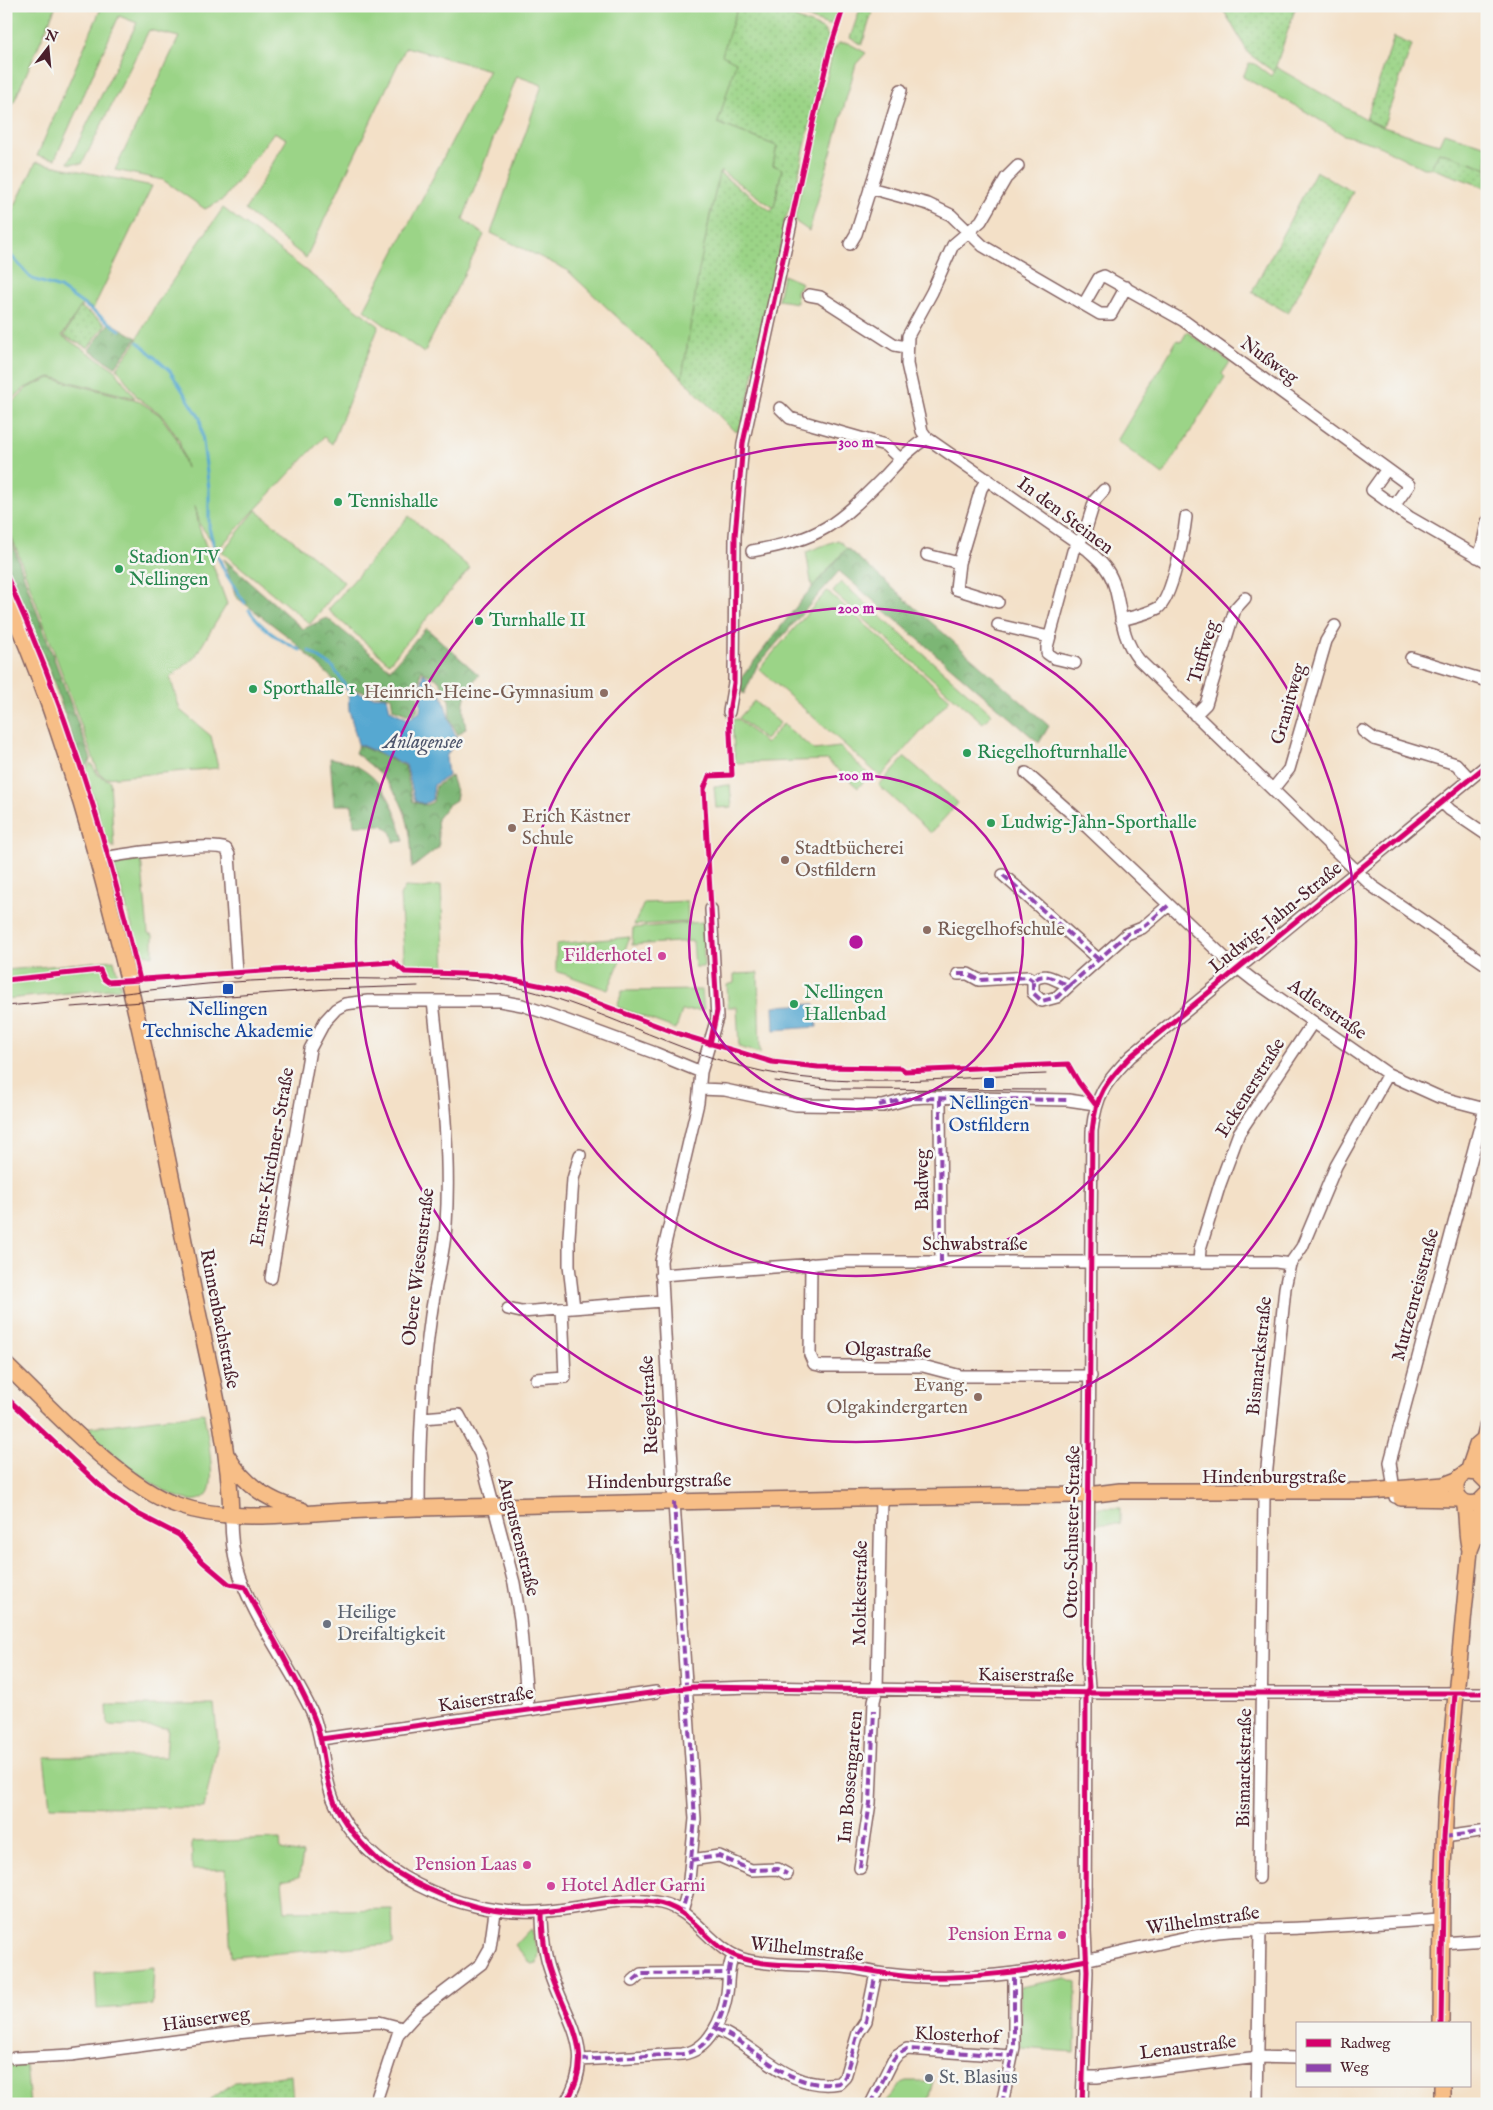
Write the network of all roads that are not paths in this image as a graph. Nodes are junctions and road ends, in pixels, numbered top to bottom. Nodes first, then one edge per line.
1 (900, 90) dead end
2 (1018, 166) dead end
3 (870, 188) junction
4 (791, 223) dead end
5 (968, 232) junction
6 (850, 244) dead end
7 (1126, 287) junction
8 (809, 295) dead end
9 (1084, 304) junction
10 (906, 348) junction
11 (780, 408) dead end
12 (927, 438) junction
13 (900, 459) junction
14 (1387, 468) junction
15 (987, 479) junction
16 (1104, 490) dead end
17 (1394, 506) junction
18 (1186, 517) dead end
19 (1487, 522) edge
20 (1078, 544) junction
21 (752, 551) dead end
22 (927, 555) dead end
23 (1482, 559) edge
24 (959, 563) junction
25 (6, 598) edge
26 (1245, 598) dead end
27 (998, 602) dead end
28 (1121, 620) junction
29 (998, 625) dead end
30 (1335, 626) dead end
31 (1049, 637) junction
32 (1411, 658) dead end
33 (1075, 663) dead end
34 (1487, 681) edge
35 (729, 712) dead end
36 (1195, 715) junction
37 (1363, 731) dead end
38 (1487, 765) edge
39 (1026, 773) dead end
40 (1470, 778) junction
41 (1273, 789) junction
42 (1442, 802) junction
43 (1487, 835) edge
44 (98, 860) junction
45 (1356, 872) junction
46 (1003, 875) dead end
47 (1169, 905) junction
48 (710, 909) dead end
49 (1098, 959) junction
50 (1487, 965) edge
51 (1238, 968) junction
52 (236, 972) dead end
53 (958, 974) dead end
54 (1033, 981) junction
55 (1070, 985) junction
56 (433, 1001) junction
57 (1313, 1022) junction
58 (701, 1072) junction
59 (1388, 1074) junction
60 (700, 1089) junction
61 (940, 1098) junction
62 (1096, 1104) junction
63 (1486, 1106) edge
64 (580, 1155) dead end
65 (941, 1262) junction
66 (1091, 1262) junction
67 (1199, 1262) junction
68 (811, 1264) junction
69 (1290, 1264) junction
70 (661, 1275) junction
71 (271, 1278) dead end
72 (662, 1301) junction
73 (508, 1309) dead end
74 (568, 1309) junction
75 (6, 1365) edge
76 (1091, 1376) junction
77 (536, 1379) dead end
78 (423, 1418) junction
79 (1486, 1440) edge
80 (227, 1456) junction
81 (1462, 1476) junction
82 (1485, 1479) edge
83 (1395, 1494) junction
84 (1088, 1495) junction
85 (1264, 1495) junction
86 (1485, 1497) edge
87 (881, 1498) junction
88 (1461, 1500) junction
89 (674, 1502) junction
90 (493, 1507) junction
91 (420, 1508) junction
92 (313, 1513) junction
93 (231, 1515) junction
94 (1470, 1550) junction
95 (686, 1688) junction
96 (877, 1689) junction
97 (1087, 1691) junction
98 (656, 1692) dead end
99 (1261, 1693) junction
100 (1455, 1694) junction
101 (1487, 1694) edge
102 (528, 1709) junction
103 (321, 1739) junction
104 (1487, 1831) edge
105 (1444, 1837) junction
106 (691, 1860) junction
107 (860, 1868) dead end
108 (787, 1874) dead end
109 (1259, 1878) dead end
110 (682, 1911) junction
111 (495, 1912) junction
112 (542, 1912) junction
113 (1441, 1919) junction
114 (1260, 1929) junction
115 (1487, 1940) edge
116 (1441, 1943) junction
117 (734, 1956) junction
118 (1086, 1960) junction
119 (729, 1973) junction
120 (876, 1973) junction
121 (1014, 1973) junction
122 (632, 1981) dead end
123 (1441, 2022) edge
124 (402, 2028) junction
125 (716, 2029) junction
126 (1011, 2056) junction
127 (1258, 2057) junction
128 (14, 2058) dead end
129 (1296, 2058) edge
130 (580, 2060) junction
131 (1084, 2076) junction
132 (1442, 2088) edge
133 (375, 2104) edge
134 (565, 2104) edge
135 (871, 2104) edge
136 (1002, 2104) edge
137 (1082, 2104) edge
138 (1257, 2104) edge
139 (1442, 2104) edge

1 - 3 street
2 - 5 street
3 - 5 street
3 - 6 street
4 - 35 street
5 - 9 street
5 - 10 street
7 - 9 street, Nußweg
7 - 9 street
7 - 14 street, Nußweg
8 - 10 street
10 - 12 street
11 - 13 street
12 - 13 street
12 - 15 street, In den Steinen
13 - 21 street
14 - 17 street, Nußweg
14 - 17 street
15 - 20 street, In den Steinen
15 - 24 street
16 - 20 street
17 - 23 street
18 - 28 street
19 - 23 street
20 - 28 street, In den Steinen
20 - 31 street
22 - 24 street
24 - 27 street
25 - 44 main road, Rinnenbachstraße
26 - 36 street, Tuffweg
28 - 36 street, In den Steinen
29 - 31 street
30 - 41 street, Granitweg
31 - 33 street
32 - 34 street
36 - 41 street, In den Steinen
37 - 40 street
38 - 40 street, Ludwig-Jahn-Straße
39 - 47 street, Adlerstraße
40 - 42 street, Ludwig-Jahn-Straße
41 - 45 street, In den Steinen
42 - 43 street
42 - 45 street, Ludwig-Jahn-Straße
44 - 52 street
44 - 80 main road, Rinnenbachstraße
45 - 50 street, In den Steinen
45 - 51 street, Ludwig-Jahn-Straße
46 - 49 street
47 - 49 street
47 - 51 street, Adlerstraße
48 - 58 street, Riegelstraße
49 - 55 street
51 - 57 street, Adlerstraße
51 - 62 street, Ludwig-Jahn-Straße
53 - 54 street
54 - 55 street
54 - 55 street
56 - 58 street, Ernst-Kirchner-Straße
56 - 71 street, Ernst-Kirchner-Straße
56 - 78 street, Obere Wiesenstraße
57 - 59 street, Adlerstraße
57 - 67 street, Eckenerstraße
58 - 60 street, Riegelstraße
59 - 63 street, Adlerstraße
59 - 69 street, Bismarckstraße
60 - 61 street
60 - 70 street, Riegelstraße
61 - 62 street
61 - 65 street, Badweg
62 - 66 street, Otto-Schuster-Straße
63 - 83 street, Mutzenreisstraße
64 - 74 street
65 - 66 street, Schwabstraße
65 - 68 street, Schwabstraße
66 - 67 street, Schwabstraße
66 - 76 street, Otto-Schuster-Straße
67 - 69 street, Schwabstraße
68 - 70 street, Schwabstraße
68 - 76 street, Olgastraße
69 - 85 street, Bismarckstraße
70 - 72 street, Riegelstraße
72 - 74 street
72 - 89 street, Riegelstraße
73 - 74 street
74 - 77 street
75 - 93 main road, Hindenburgstraße
76 - 84 street, Otto-Schuster-Straße
78 - 90 street, Augustenstraße
78 - 91 street, Obere Wiesenstraße
79 - 81 main road
79 - 82 main road
80 - 92 main road
80 - 93 main road, Rinnenbachstraße
81 - 82 main road
81 - 83 main road, Hindenburgstraße
81 - 88 main road
83 - 85 main road, Hindenburgstraße
83 - 88 main road, Hindenburgstraße
84 - 85 main road, Hindenburgstraße
84 - 87 main road, Hindenburgstraße
84 - 97 street, Otto-Schuster-Straße
85 - 99 street, Bismarckstraße
86 - 88 main road, Hindenburgstraße
86 - 94 main road
87 - 89 main road, Hindenburgstraße
87 - 96 street, Moltkestraße
88 - 94 main road
89 - 90 main road, Hindenburgstraße
89 - 95 street, Riegelstraße
90 - 91 main road, Hindenburgstraße
90 - 102 street, Augustenstraße
91 - 92 main road, Hindenburgstraße
92 - 93 main road, Hindenburgstraße
93 - 103 street, Rinnenbachstraße
94 - 100 main road
95 - 96 street, Kaiserstraße
95 - 106 street, Riegelstraße
96 - 97 street, Kaiserstraße
96 - 107 street, Im Bossengarten
97 - 99 street, Kaiserstraße
97 - 118 street, Otto-Schuster-Straße
98 - 102 street, Kaiserstraße
99 - 100 street, Kaiserstraße
99 - 109 street, Bismarckstraße
100 - 101 street, Kaiserstraße
100 - 105 main road
102 - 103 street, Kaiserstraße
103 - 111 street, Rinnenbachstraße
104 - 105 street
105 - 113 main road
106 - 108 street
106 - 110 street, Riegelstraße
110 - 112 street, Wilhelmstraße
110 - 117 street, Wilhelmstraße
111 - 112 street, Rinnenbachstraße
111 - 124 street
112 - 130 street
113 - 114 street, Wilhelmstraße
113 - 116 main road
114 - 118 street, Wilhelmstraße
114 - 127 street
115 - 116 street
116 - 123 main road
117 - 119 street
117 - 120 street, Wilhelmstraße
118 - 121 street, Wilhelmstraße
118 - 131 street, Otto-Schuster-Straße
119 - 122 street
119 - 125 street
120 - 121 street, Wilhelmstraße
120 - 125 street
121 - 126 street, Klosterhof
124 - 128 street, Häuserweg
124 - 133 street
125 - 130 street
126 - 135 street, Klosterhof
126 - 136 street, Klosterhof
127 - 129 street, Lenaustraße
127 - 131 street, Lenaustraße
127 - 138 street
130 - 134 street
131 - 137 street, Otto-Schuster-Straße
132 - 139 main road

